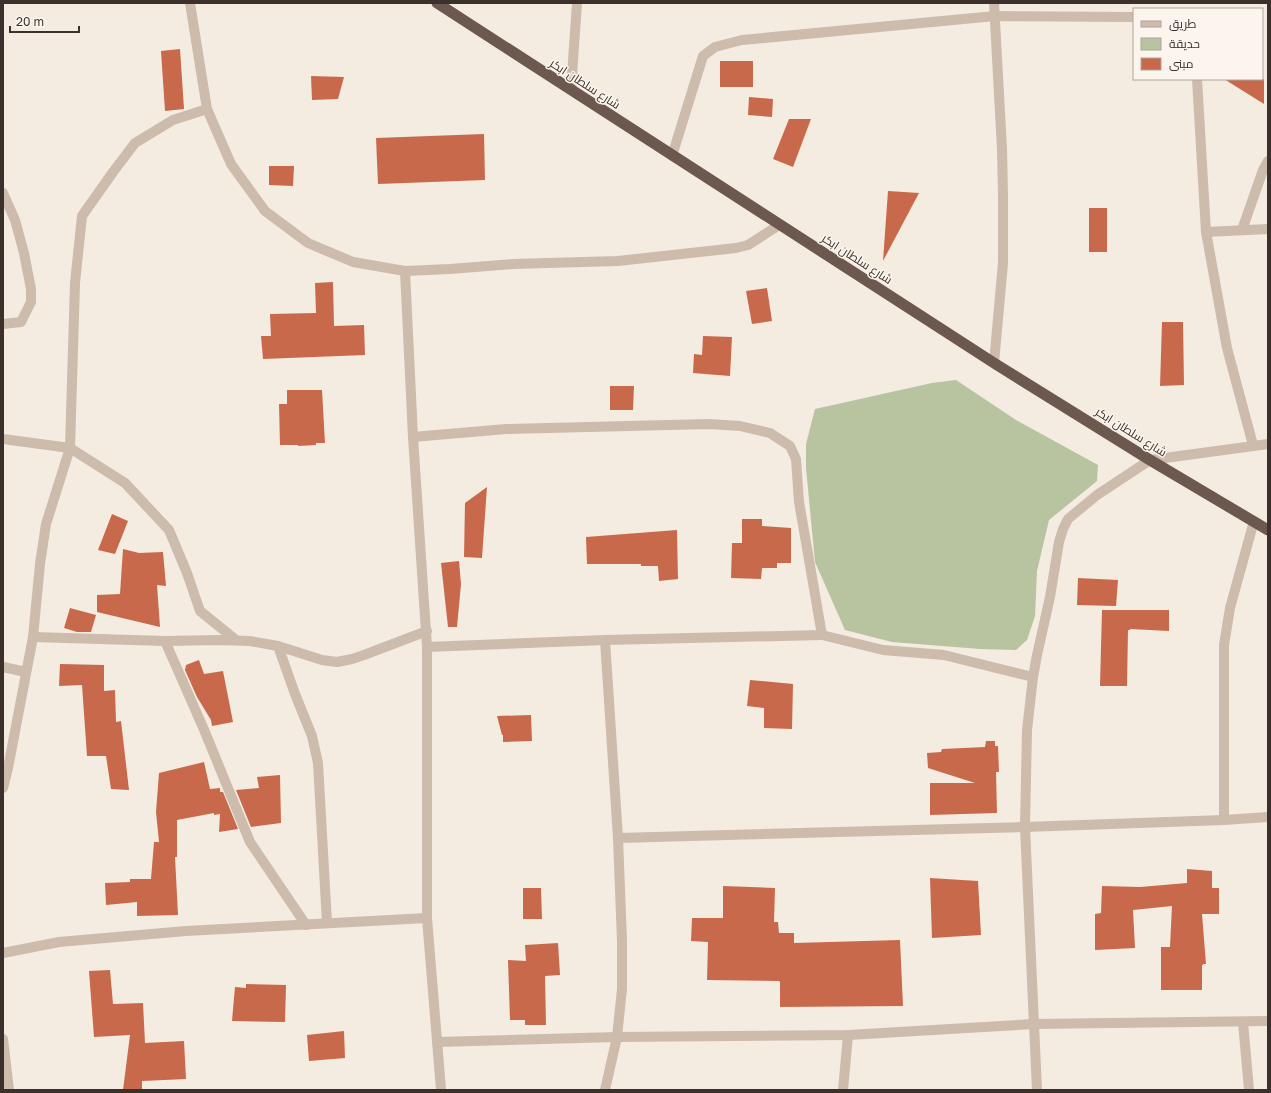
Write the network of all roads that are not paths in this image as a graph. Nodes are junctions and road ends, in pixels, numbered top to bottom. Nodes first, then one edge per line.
1 (190, 3) edge
2 (436, 3) edge
3 (577, 3) edge
4 (994, 3) edge
5 (995, 16) junction
6 (1133, 17) edge
7 (1197, 80) edge
8 (571, 90) junction
9 (207, 109) junction
10 (672, 156) junction
11 (1268, 161) edge
12 (3, 192) edge
13 (779, 225) junction
14 (1268, 229) edge
15 (1242, 230) junction
16 (1206, 232) junction
17 (404, 271) junction
18 (3, 324) edge
19 (994, 363) junction
20 (413, 437) junction
21 (3, 439) edge
22 (1268, 444) edge
23 (1253, 445) junction
24 (70, 448) junction
25 (1150, 460) junction
26 (1254, 521) junction
27 (1268, 530) edge
28 (427, 631) junction
29 (822, 635) junction
30 (33, 637) junction
31 (236, 640) junction
32 (606, 640) junction
33 (165, 641) junction
34 (278, 646) junction
35 (427, 647) junction
36 (3, 667) edge
37 (26, 672) junction
38 (1033, 677) junction
39 (3, 788) edge
40 (1268, 817) edge
41 (1224, 820) junction
42 (1024, 827) junction
43 (618, 838) junction
44 (427, 918) junction
45 (327, 924) junction
46 (306, 925) junction
47 (3, 953) edge
48 (1268, 1021) edge
49 (1243, 1022) junction
50 (1034, 1024) junction
51 (848, 1035) junction
52 (617, 1037) junction
53 (3, 1040) edge
54 (437, 1042) junction
55 (4, 1050) edge
56 (9, 1090) edge
57 (441, 1090) edge
58 (605, 1090) edge
59 (843, 1090) edge
60 (1037, 1090) edge
61 (1249, 1090) edge

1 - 9 street
2 - 8 highway, شارع سلطان ابكر
3 - 8 street
4 - 5 street
5 - 6 street
5 - 10 street
5 - 19 street
7 - 16 street
8 - 10 highway, شارع سلطان ابكر
9 - 17 street
9 - 24 street
10 - 13 highway, شارع سلطان ابكر
11 - 15 street
12 - 18 street
13 - 17 street
13 - 19 highway, شارع سلطان ابكر
14 - 15 street
15 - 16 street
16 - 23 street
17 - 20 street
19 - 25 highway, شارع سلطان ابكر
20 - 28 street
20 - 29 street
21 - 24 street
22 - 23 street
23 - 25 street
24 - 30 street
24 - 31 street
25 - 26 highway, شارع سلطان ابكر
25 - 38 street
26 - 27 highway, شارع سلطان ابكر
26 - 41 street
28 - 34 street
28 - 35 street
29 - 32 street
29 - 38 street
30 - 33 street
30 - 37 street
31 - 33 street
31 - 34 street
32 - 35 street
32 - 43 street
33 - 46 street
34 - 45 street
35 - 44 street
36 - 37 street
37 - 39 street
38 - 42 street
40 - 41 street
41 - 42 street
42 - 43 street
42 - 50 street
43 - 52 street
44 - 45 street
44 - 54 street
45 - 46 street
46 - 47 street
48 - 49 street
49 - 50 street
49 - 61 street
50 - 51 street
50 - 60 street
51 - 52 street
51 - 59 street
52 - 54 street
52 - 58 street
53 - 55 street
54 - 57 street
55 - 56 street

